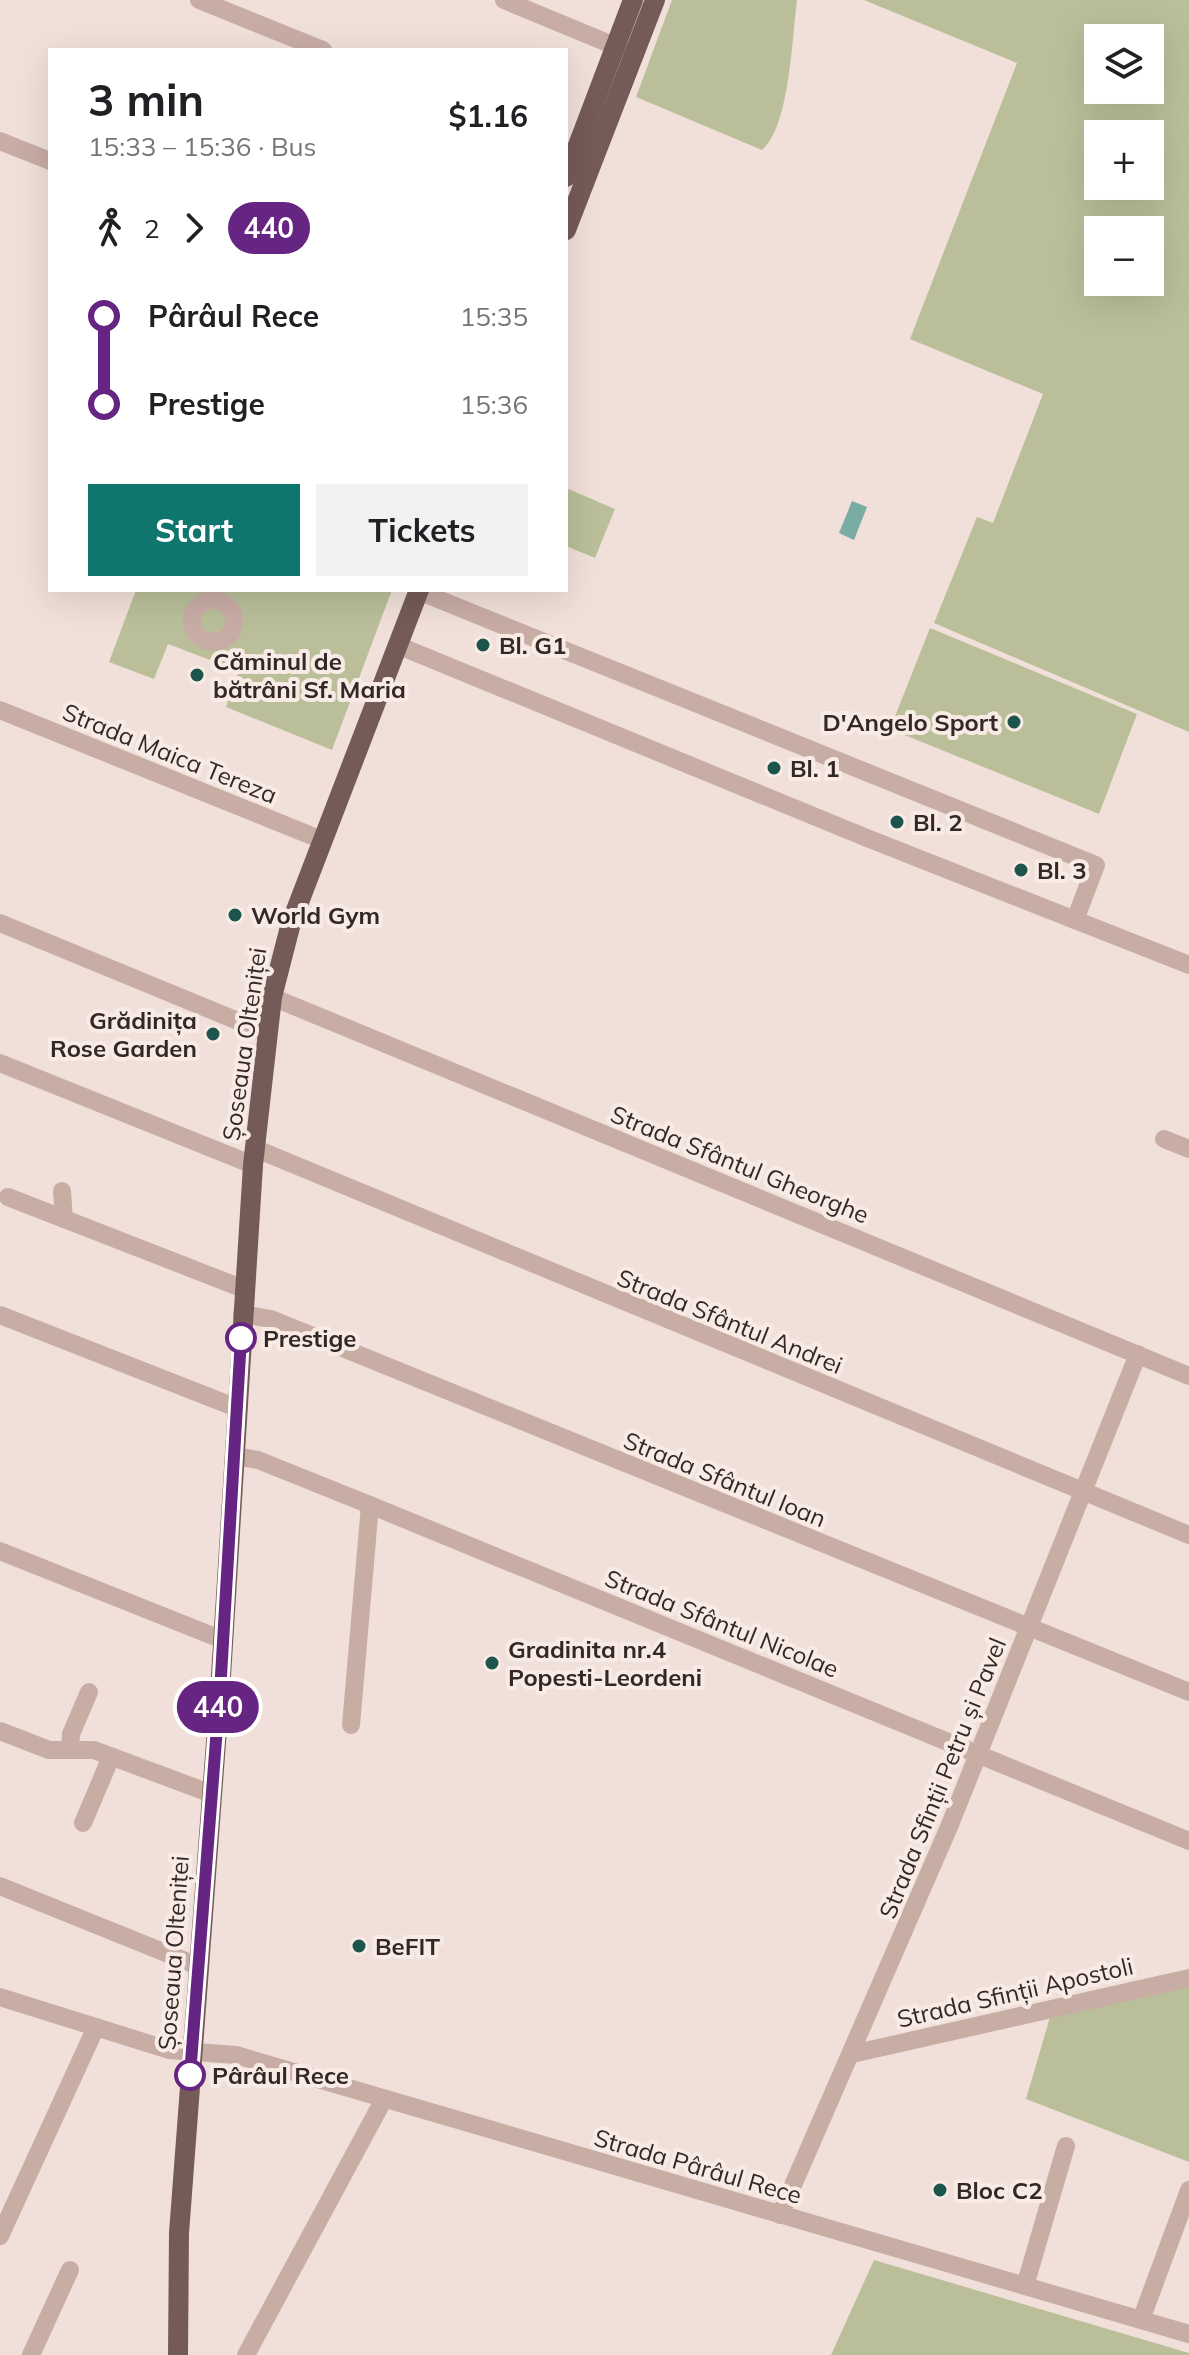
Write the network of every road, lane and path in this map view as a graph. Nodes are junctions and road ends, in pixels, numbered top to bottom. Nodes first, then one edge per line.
1 (199, 0) edge
2 (504, 0) edge
3 (633, 0) edge
4 (655, 0) edge
5 (318, 48) edge
6 (625, 50) junction
7 (0, 141) edge
8 (570, 154) edge
9 (48, 160) edge
10 (568, 224) edge
11 (417, 592) edge
12 (423, 592) edge
13 (397, 645) junction
14 (0, 710) edge
15 (322, 840) junction
16 (1075, 920) junction
17 (0, 923) edge
18 (1189, 965) edge
19 (272, 997) junction
20 (267, 1033) junction
21 (0, 1063) edge
22 (1164, 1139) dead end
23 (1189, 1149) edge
24 (254, 1156) junction
25 (62, 1191) dead end
26 (8, 1197) dead end
27 (64, 1219) junction
28 (244, 1289) junction
29 (242, 1314) junction
30 (0, 1315) edge
31 (1138, 1354) junction
32 (1189, 1376) edge
33 (237, 1408) junction
34 (234, 1456) junction
35 (1084, 1492) junction
36 (370, 1505) junction
37 (1189, 1535) edge
38 (0, 1551) edge
39 (1029, 1628) junction
40 (223, 1640) junction
41 (89, 1692) dead end
42 (1189, 1692) edge
43 (351, 1725) dead end
44 (0, 1731) edge
45 (70, 1750) junction
46 (978, 1755) junction
47 (111, 1757) junction
48 (212, 1794) junction
49 (83, 1823) dead end
50 (1189, 1841) edge
51 (0, 1886) edge
52 (198, 1966) junction
53 (1189, 1978) edge
54 (2, 2001) edge
55 (96, 2027) junction
56 (192, 2052) junction
57 (852, 2054) junction
58 (384, 2099) junction
59 (1066, 2146) dead end
60 (1189, 2190) edge
61 (780, 2215) junction
62 (0, 2236) edge
63 (70, 2270) dead end
64 (1025, 2286) junction
65 (1141, 2320) junction
66 (1189, 2334) edge
67 (31, 2355) edge
68 (178, 2355) edge
69 (246, 2355) edge

1 - 5 street
2 - 6 street
3 - 6 main road
4 - 6 main road
6 - 8 main road
6 - 10 main road
7 - 9 street
11 - 13 main road, Șoseaua Olteniței
12 - 16 street
13 - 15 main road, Șoseaua Olteniței
13 - 16 street
14 - 15 street, Strada Maica Tereza
15 - 19 main road, Șoseaua Olteniței
16 - 18 street
17 - 20 street
19 - 20 main road, Șoseaua Olteniței
19 - 31 street, Strada Sfântul Gheorghe
20 - 24 main road, Șoseaua Olteniței
21 - 24 street, Strada Sfântul Andrei
22 - 23 street
24 - 28 main road, Șoseaua Olteniței
24 - 35 street, Strada Sfântul Andrei
25 - 27 street
26 - 27 street
27 - 28 street
28 - 29 main road, Șoseaua Olteniței
29 - 33 main road, Șoseaua Olteniței
29 - 39 street, Strada Sfântul Ioan
30 - 33 street
31 - 32 street, Strada Sfântul Gheorghe
31 - 35 street, Strada Sfinții Petru și Pavel
33 - 34 main road, Șoseaua Olteniței
34 - 36 street, Strada Sfântul Nicolae
34 - 40 main road, Șoseaua Olteniței
35 - 37 street, Strada Sfântul Andrei
35 - 39 street, Strada Sfinții Petru și Pavel
36 - 43 street
36 - 46 street, Strada Sfântul Nicolae
38 - 40 street
39 - 42 street, Strada Sfântul Ioan
39 - 46 street, Strada Sfinții Petru și Pavel
40 - 48 main road, Șoseaua Olteniței
41 - 45 street
44 - 45 street
45 - 47 street
46 - 50 street, Strada Sfântul Nicolae
46 - 57 street, Strada Sfinții Petru și Pavel
47 - 48 street
47 - 49 street
48 - 52 main road, Șoseaua Olteniței
51 - 52 street
52 - 56 main road, Șoseaua Olteniței
53 - 57 street, Strada Sfinții Apostoli
54 - 55 street, Strada Pârâul Rece
55 - 56 street, Strada Pârâul Rece
55 - 62 street
56 - 58 street, Strada Pârâul Rece
56 - 68 main road, Șoseaua Olteniței
57 - 61 street, Strada Sfinții Petru și Pavel
58 - 61 street, Strada Pârâul Rece
58 - 69 street
59 - 64 street
60 - 65 street
61 - 64 street, Strada Pârâul Rece
63 - 67 street
64 - 65 street, Strada Pârâul Rece
65 - 66 street, Strada Pârâul Rece

